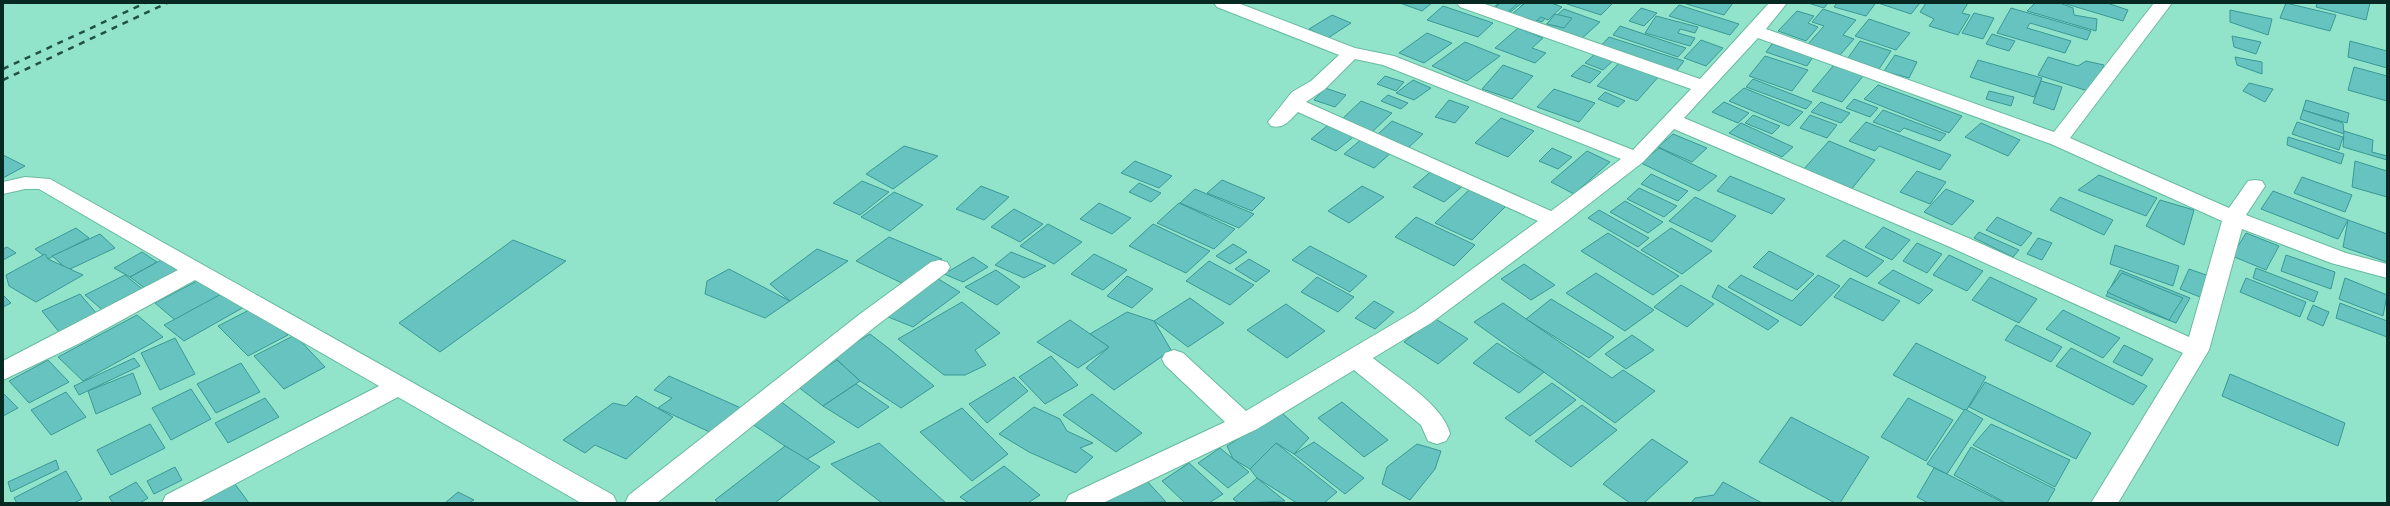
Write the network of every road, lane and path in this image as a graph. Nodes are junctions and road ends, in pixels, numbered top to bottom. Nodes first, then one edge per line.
1 (1223, 3) edge
2 (1466, 3) edge
3 (1778, 3) edge
4 (2163, 3) edge
5 (1756, 31) junction
6 (1351, 53) junction
7 (1704, 87) junction
8 (1295, 104) junction
9 (1673, 121) junction
10 (1278, 122) dead end
11 (2058, 140) junction
12 (1636, 158) junction
13 (2255, 186) dead end
14 (3, 188) edge
15 (2234, 218) junction
16 (1554, 220) junction
17 (939, 267) dead end
18 (196, 270) junction
19 (2387, 271) edge
20 (2197, 350) junction
21 (1355, 358) junction
22 (1174, 359) dead end
23 (3, 371) edge
24 (399, 386) junction
25 (1243, 424) junction
26 (1437, 434) dead end
27 (598, 502) edge
28 (175, 503) edge
29 (638, 503) edge
30 (1078, 503) edge
31 (2104, 503) edge

1 - 6 street
2 - 7 street
3 - 5 street
4 - 11 street
5 - 7 street
5 - 11 street
6 - 8 street
6 - 12 street
7 - 9 street
8 - 10 street
8 - 16 street
9 - 12 street
9 - 20 street
11 - 15 street
12 - 16 street
13 - 15 street
14 - 18 street
15 - 19 street
15 - 20 street
16 - 21 street
17 - 29 street
18 - 23 street
18 - 24 street
20 - 31 street
21 - 25 street
21 - 26 street
22 - 25 street
24 - 27 street
24 - 28 street
25 - 30 street

